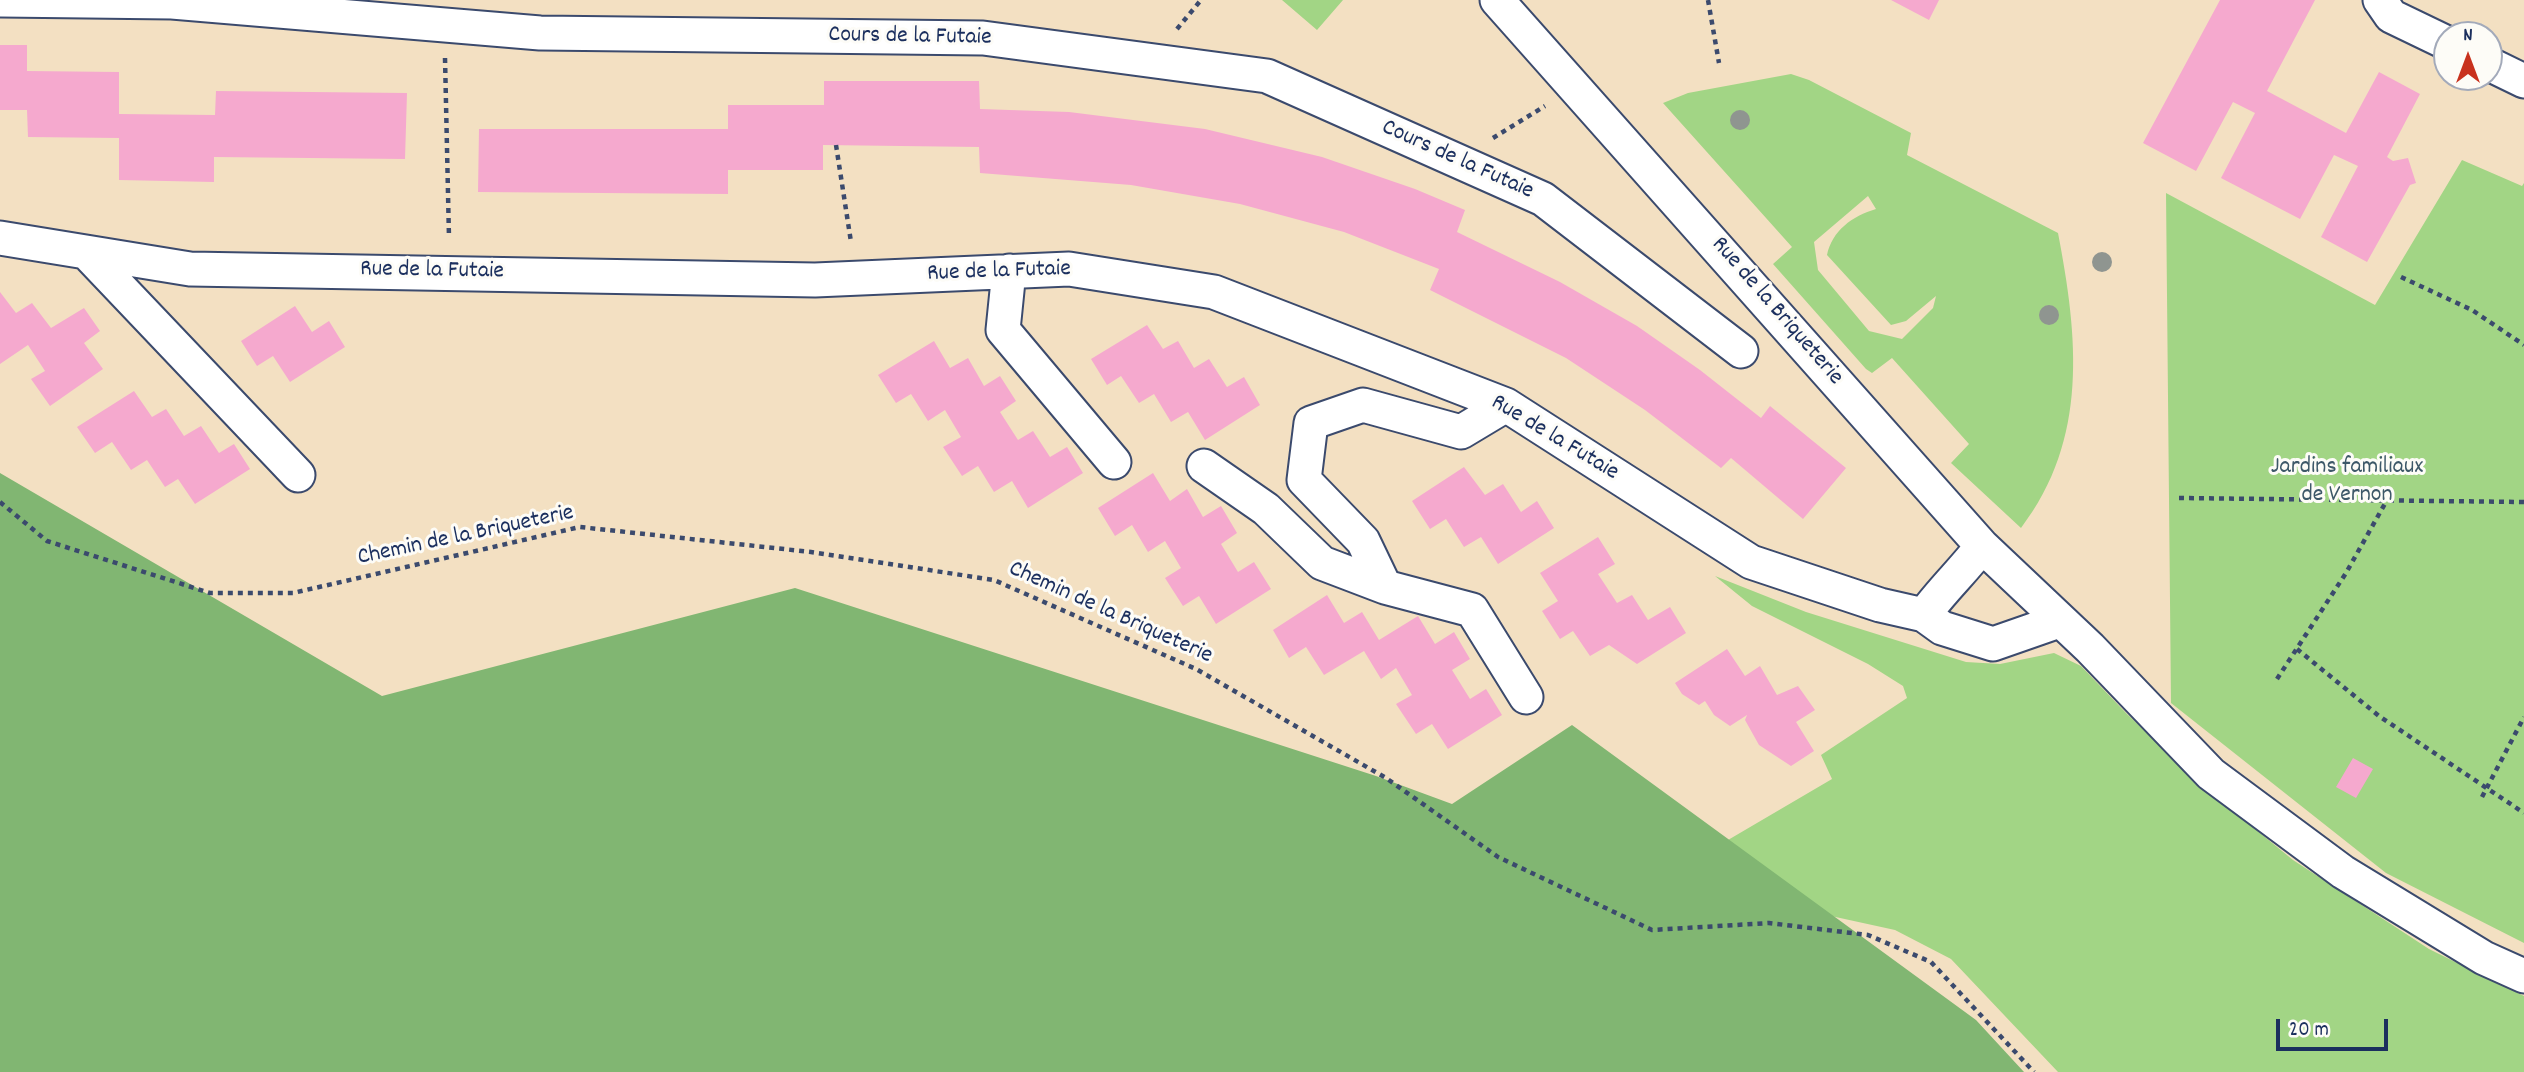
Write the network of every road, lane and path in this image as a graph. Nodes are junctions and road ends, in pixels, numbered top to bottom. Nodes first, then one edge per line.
1 (1, 0) edge
2 (1497, 0) edge
3 (1709, 0) edge
4 (2380, 0) edge
5 (444, 26) junction
6 (2433, 36) edge
7 (1720, 62) dead end
8 (2503, 71) edge
9 (1571, 81) junction
10 (2524, 81) edge
11 (835, 145) dead end
12 (1457, 161) junction
13 (0, 238) edge
14 (86, 252) junction
15 (450, 271) junction
16 (1009, 271) junction
17 (2401, 277) dead end
18 (855, 278) junction
19 (2524, 345) edge
20 (1741, 351) dead end
21 (1506, 405) junction
22 (1114, 462) dead end
23 (1204, 466) dead end
24 (298, 475) dead end
25 (2179, 498) dead end
26 (2387, 500) junction
27 (0, 502) edge
28 (2524, 502) edge
29 (1982, 545) junction
30 (1385, 587) junction
31 (1924, 615) junction
32 (2059, 621) junction
33 (2297, 649) junction
34 (2277, 679) dead end
35 (1526, 697) dead end
36 (2524, 717) edge
37 (2487, 787) junction
38 (2482, 797) dead end
39 (2524, 813) edge
40 (2524, 976) edge
41 (2034, 1072) edge

1 - 5 street, Cours de la Futaie
2 - 9 street, Rue de la Briqueterie
3 - 7 path
4 - 6 street
5 - 12 street, Cours de la Futaie
5 - 15 path
8 - 10 street
9 - 12 path
9 - 29 street, Rue de la Briqueterie
11 - 18 path
12 - 20 street, Cours de la Futaie
13 - 14 street, Rue de la Futaie
14 - 15 street, Rue de la Futaie
14 - 24 street
15 - 18 street, Rue de la Futaie
16 - 18 street, Rue de la Futaie
16 - 21 street, Rue de la Futaie
16 - 22 street
17 - 19 path
21 - 30 street
21 - 31 street, Rue de la Futaie
23 - 30 street
25 - 26 path
26 - 28 path
26 - 33 path
27 - 41 path, Chemin de la Briqueterie
29 - 31 street
29 - 32 street, Rue de la Briqueterie
30 - 35 street
31 - 32 street, Rue de la Futaie
32 - 40 street, Rue de la Briqueterie
33 - 34 path
33 - 37 path
36 - 37 path
37 - 38 path
37 - 39 path

